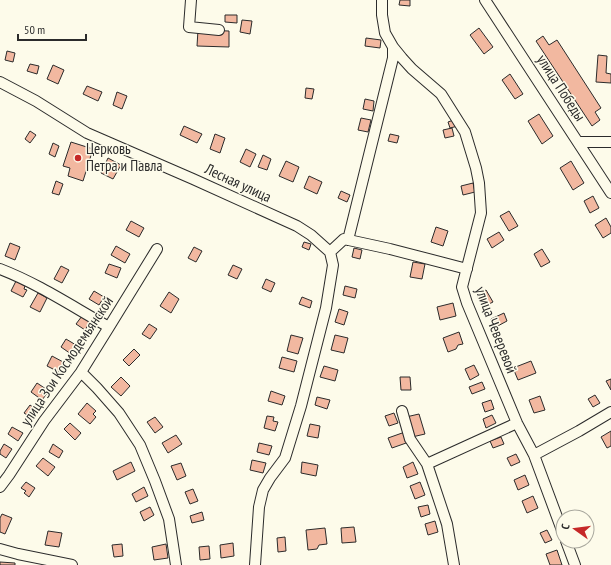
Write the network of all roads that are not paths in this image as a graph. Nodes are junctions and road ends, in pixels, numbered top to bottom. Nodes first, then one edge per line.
1 (191, 0) edge
2 (382, 0) edge
3 (485, 0) edge
4 (219, 30) dead end
5 (393, 47) junction
6 (0, 82) edge
7 (578, 142) junction
8 (611, 142) edge
9 (611, 193) edge
10 (348, 240) junction
11 (157, 249) dead end
12 (330, 252) junction
13 (467, 268) junction
14 (0, 269) edge
15 (109, 328) junction
16 (81, 372) junction
17 (402, 411) dead end
18 (611, 412) edge
19 (517, 423) junction
20 (534, 455) junction
21 (427, 464) junction
22 (0, 487) edge
23 (555, 511) edge
24 (0, 549) edge
25 (569, 549) edge
26 (72, 565) edge
27 (176, 565) edge
28 (255, 565) edge
29 (454, 565) edge
30 (575, 565) edge

1 - 4 street
2 - 5 street, улица Чеверевой
3 - 7 street, улица Победы
5 - 10 street
5 - 13 street, улица Чеверевой
6 - 12 street, Лесная улица
7 - 8 street
7 - 9 street, улица Победы
10 - 12 street
10 - 13 street
11 - 15 street, улица Зои Космодемьянской
12 - 28 street
13 - 19 street, улица Чеверевой
14 - 15 street
15 - 16 street, улица Зои Космодемьянской
16 - 22 street, улица Зои Космодемьянской
16 - 27 street
17 - 21 street
18 - 20 street
19 - 20 street, улица Чеверевой
19 - 21 street
20 - 23 street, улица Чеверевой
21 - 29 street
24 - 26 street
25 - 30 street

